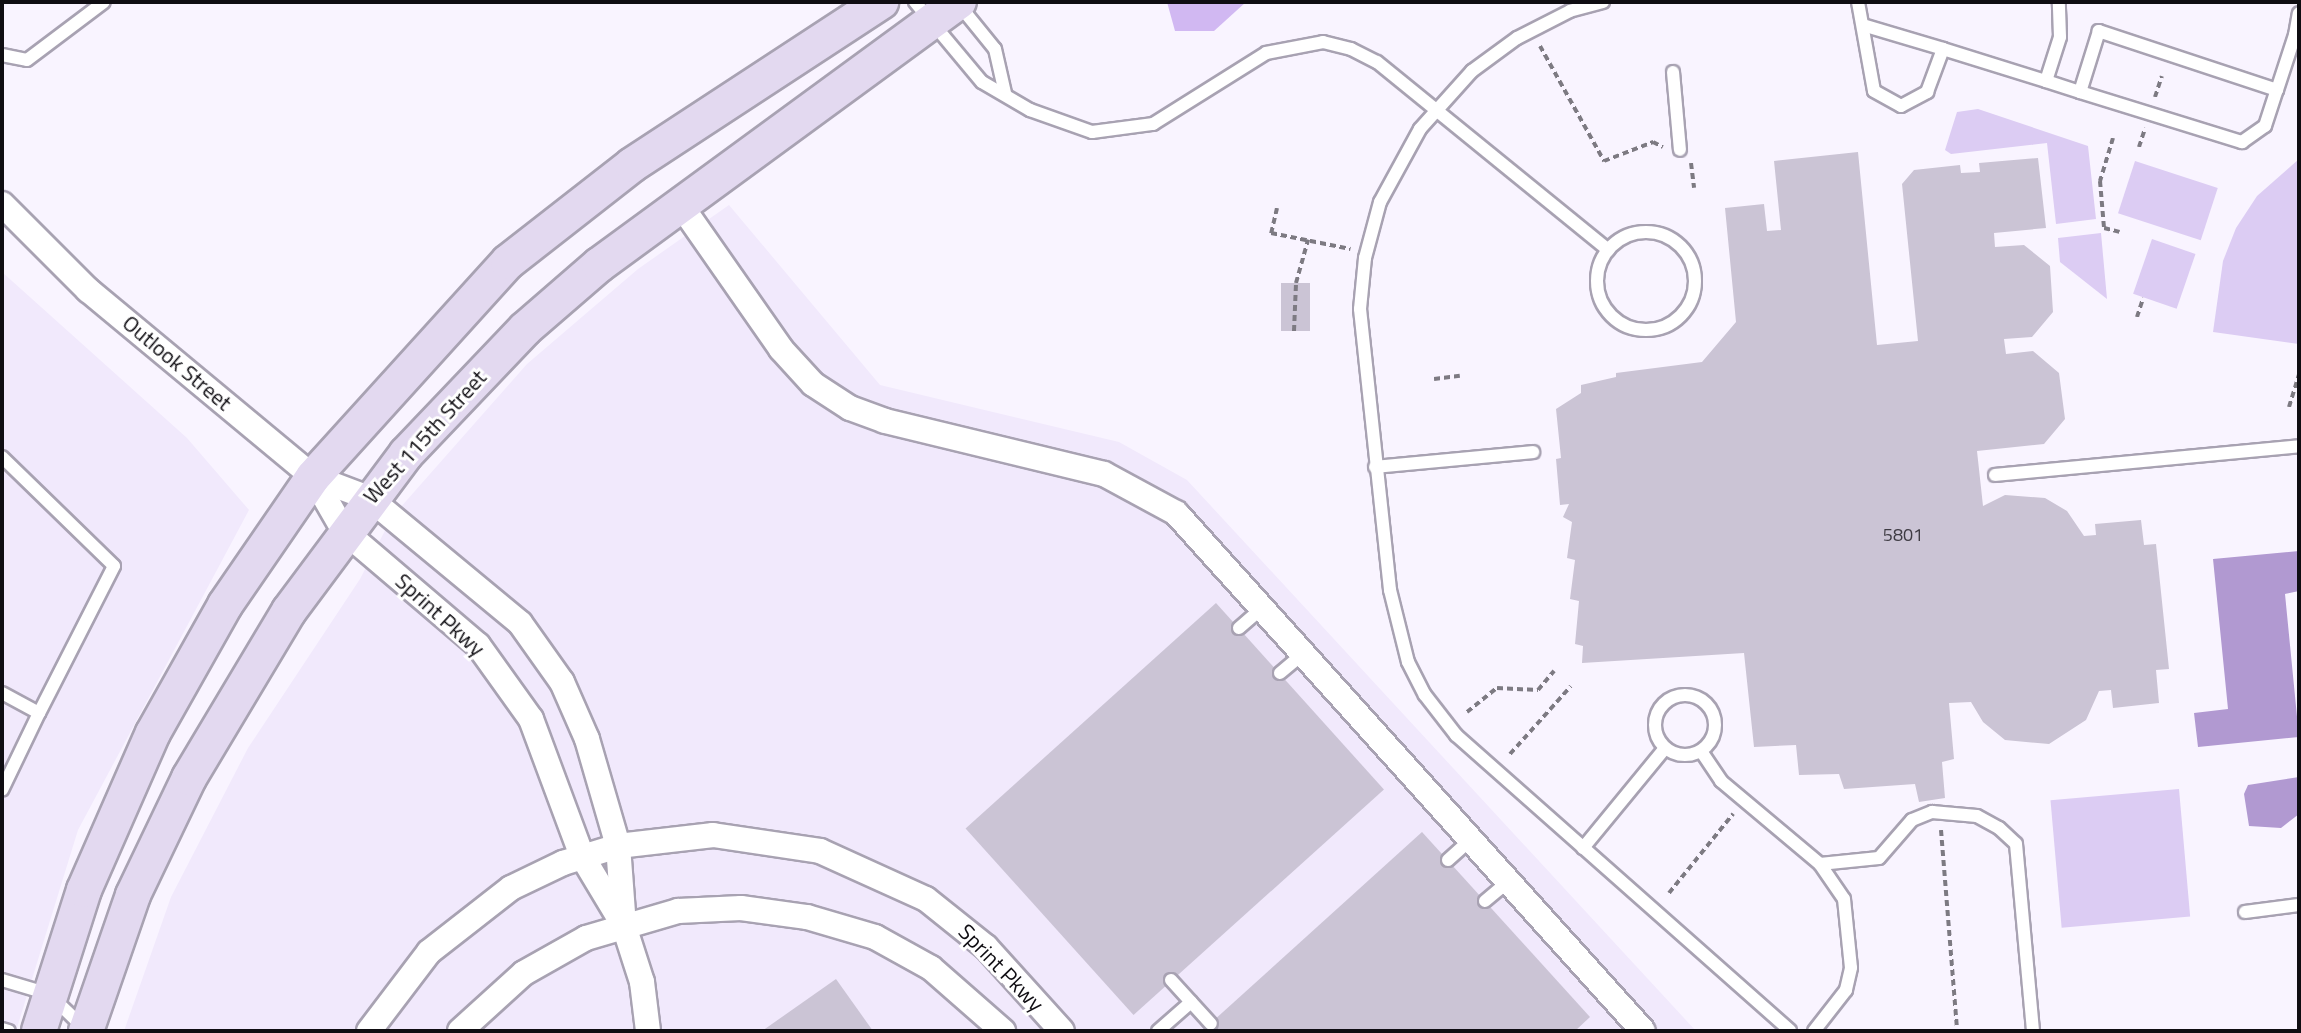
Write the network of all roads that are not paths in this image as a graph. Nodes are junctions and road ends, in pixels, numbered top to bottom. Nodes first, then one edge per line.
1 (104, 2) edge
2 (881, 2) edge
3 (1603, 2) edge
4 (1858, 2) edge
5 (2059, 2) edge
6 (944, 6) edge
7 (2299, 13) edge
8 (1866, 26) junction
9 (1943, 49) junction
10 (2, 55) edge
11 (1673, 72) dead end
12 (2046, 81) junction
13 (2277, 90) junction
14 (2080, 92) junction
15 (1005, 93) junction
16 (1435, 109) junction
17 (1677, 153) road end
18 (2, 204) edge
19 (680, 204) junction
20 (1608, 250) junction
21 (2299, 446) edge
22 (1533, 452) dead end
23 (2, 457) edge
24 (1375, 467) junction
25 (1995, 475) dead end
26 (313, 477) junction
27 (369, 498) junction
28 (344, 531) junction
29 (1263, 607) junction
30 (1239, 628) dead end
31 (1304, 653) junction
32 (1280, 673) dead end
33 (2, 693) edge
34 (39, 713) junction
35 (1665, 748) junction
36 (1701, 751) junction
37 (2, 790) edge
38 (1471, 839) junction
39 (618, 846) junction
40 (1583, 848) junction
41 (582, 856) junction
42 (1448, 860) dead end
43 (1820, 864) junction
44 (1509, 881) junction
45 (1485, 901) dead end
46 (2299, 905) edge
47 (2245, 912) dead end
48 (624, 926) junction
49 (2, 980) edge
50 (1171, 980) dead end
51 (49, 994) junction
52 (1191, 1002) junction
53 (1211, 1024) dead end
54 (2, 1029) edge
55 (9, 1031) edge
56 (39, 1031) edge
57 (85, 1031) edge
58 (369, 1031) edge
59 (460, 1031) edge
60 (648, 1031) edge
61 (1003, 1031) edge
62 (1062, 1031) edge
63 (1158, 1031) edge
64 (1643, 1031) edge
65 (1790, 1031) edge
66 (1814, 1031) edge
67 (2033, 1031) edge

1 - 10 lane
2 - 26 street
3 - 16 lane
4 - 8 lane
5 - 12 lane
6 - 15 lane
6 - 15 lane
6 - 19 street, West 115th Street
7 - 13 lane
8 - 9 lane
8 - 9 lane
9 - 12 lane
11 - 17 lane
12 - 14 lane
13 - 14 lane
13 - 14 lane
15 - 16 lane
16 - 20 lane
16 - 24 lane
18 - 26 street, Outlook Street
19 - 27 street, West 115th Street
19 - 29 street
20 - 20 lane
21 - 25 lane
22 - 24 lane
23 - 34 lane
24 - 40 lane
26 - 27 street, Outlook Street
26 - 28 street, Sprint Pkwy
26 - 51 street
27 - 28 street, West 115th Street
27 - 39 street, Sprint Pkwy
28 - 41 street, Sprint Pkwy
28 - 57 street, West 115th Street
29 - 30 lane
29 - 31 street
31 - 32 lane
31 - 38 street
33 - 34 lane
34 - 37 lane
35 - 36 lane
35 - 36 lane
35 - 40 lane
36 - 43 lane
38 - 42 lane
38 - 44 street
39 - 41 street, Sprint Pkwy
39 - 48 street, Sprint Pkwy
39 - 62 street, Sprint Pkwy
40 - 65 lane
41 - 48 street, Sprint Pkwy
41 - 58 street, Sprint Pkwy
43 - 66 lane
43 - 67 lane
44 - 45 lane
44 - 64 street
46 - 47 lane
48 - 59 street, Sprint Pkwy
48 - 60 street
48 - 61 street, Sprint Pkwy
49 - 51 lane
50 - 52 lane
51 - 56 street
51 - 57 lane
52 - 53 lane
52 - 63 lane
54 - 55 lane

